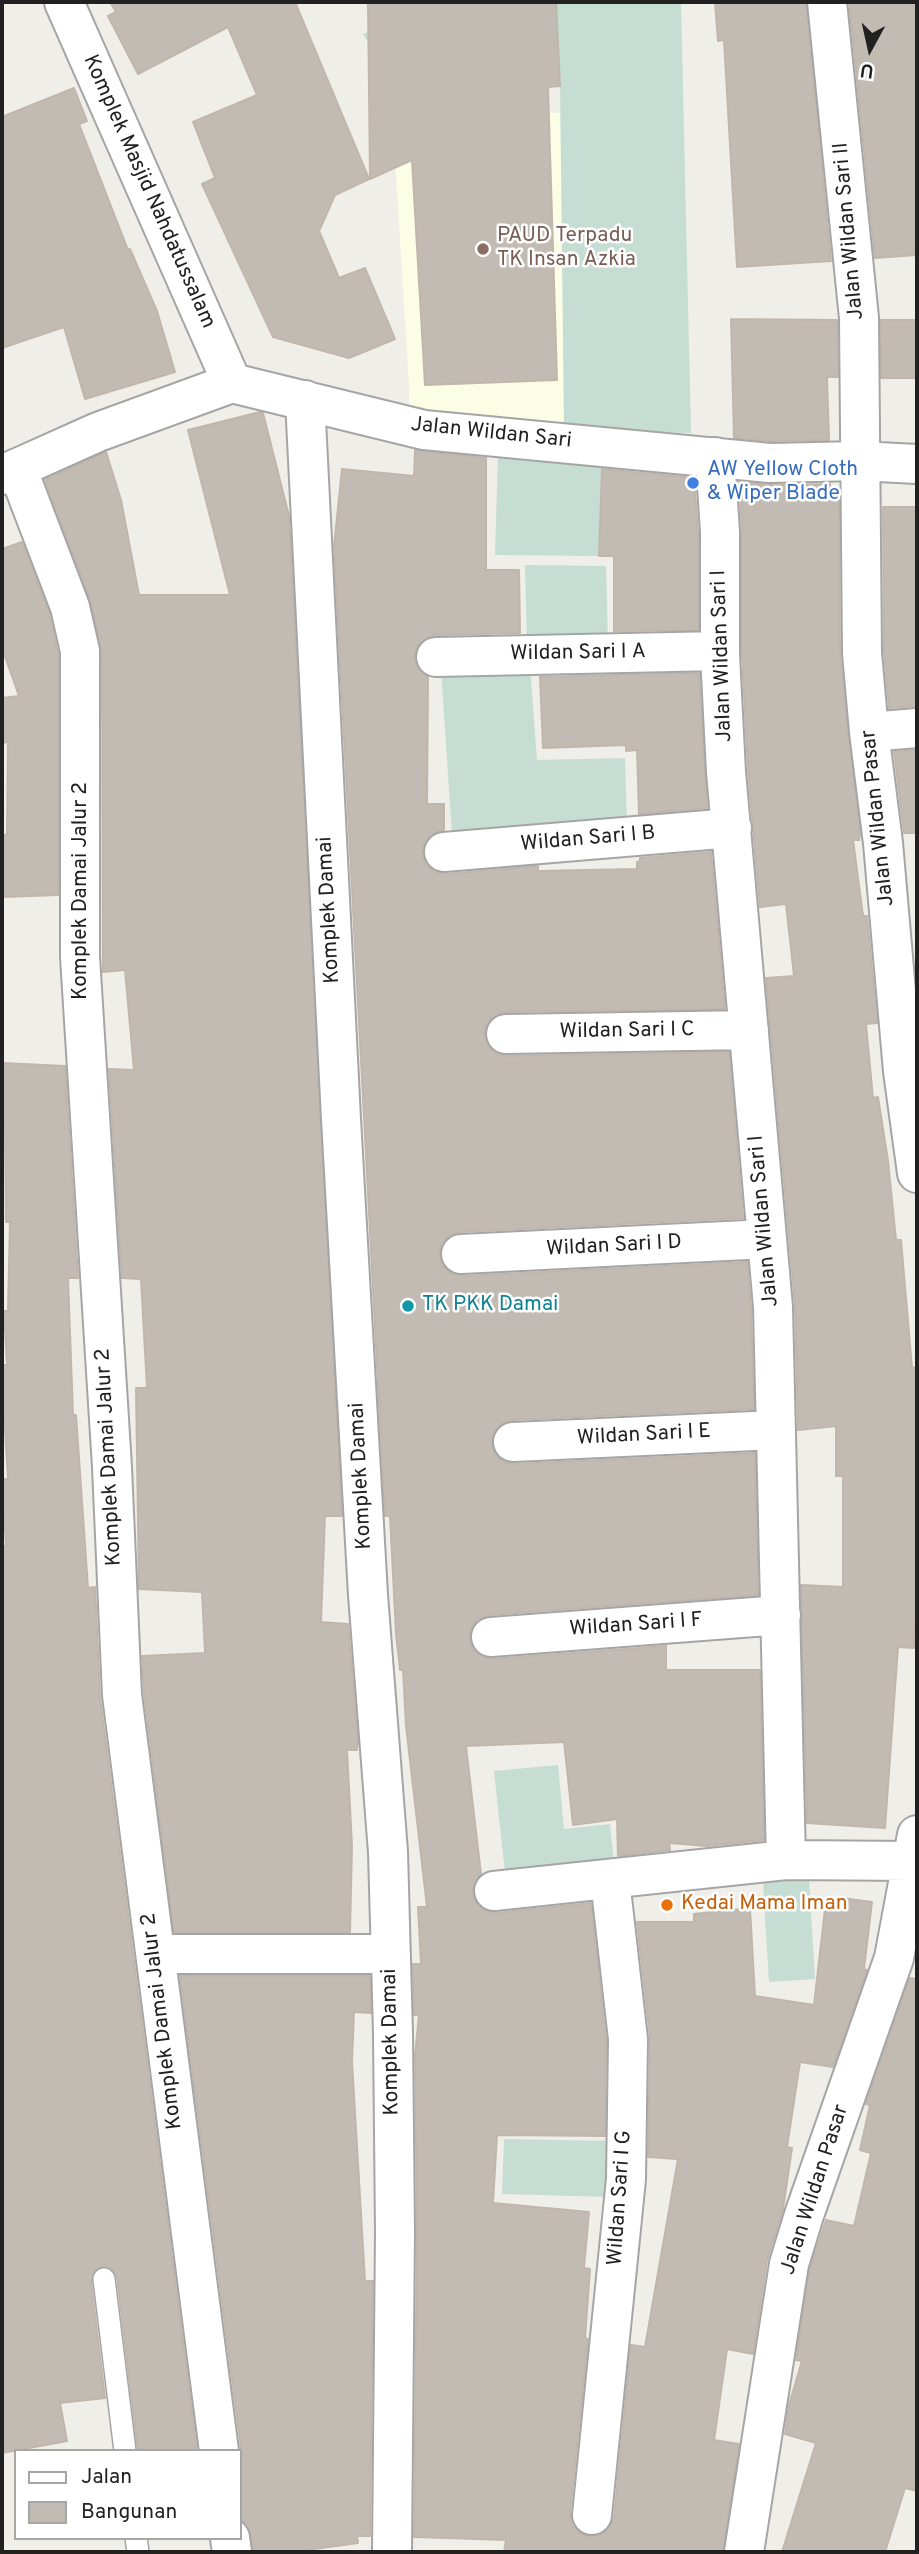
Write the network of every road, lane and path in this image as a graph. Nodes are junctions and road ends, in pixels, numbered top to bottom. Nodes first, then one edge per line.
1 (64, 2) edge
2 (827, 2) edge
3 (232, 383) junction
4 (305, 400) junction
5 (715, 457) junction
6 (859, 461) junction
7 (917, 464) edge
8 (9, 472) edge
9 (720, 651) junction
10 (436, 657) dead end
11 (917, 728) edge
12 (869, 732) junction
13 (732, 828) junction
14 (444, 852) dead end
15 (749, 1030) junction
16 (506, 1034) dead end
17 (917, 1173) edge
18 (767, 1239) junction
19 (461, 1254) dead end
20 (776, 1430) junction
21 (513, 1442) dead end
22 (781, 1615) junction
23 (491, 1637) dead end
24 (915, 1848) edge
25 (786, 1860) junction
26 (610, 1880) junction
27 (494, 1891) dead end
28 (156, 1954) junction
29 (390, 1954) junction
30 (905, 1961) edge
31 (104, 2279) dead end
32 (125, 2449) edge
33 (219, 2449) edge
34 (592, 2515) dead end
35 (392, 2552) edge
36 (744, 2552) edge

1 - 3 street, Komplek Masjid Nahdatussalam
2 - 6 street, Jalan Wildan Sari II
3 - 4 street, Jalan Wildan Sari
3 - 8 street
4 - 5 street, Jalan Wildan Sari
4 - 29 street, Komplek Damai
5 - 6 street, Jalan Wildan Sari
5 - 9 street, Jalan Wildan Sari I
6 - 7 street, Jalan Wildan Sari
6 - 12 street, Jalan Wildan Pasar
8 - 28 street, Komplek Damai Jalur 2
9 - 10 street, Wildan Sari I A
9 - 13 street, Jalan Wildan Sari I
11 - 12 street
12 - 17 street, Jalan Wildan Pasar
13 - 14 street, Wildan Sari I B
13 - 15 street, Jalan Wildan Sari I
15 - 16 street, Wildan Sari I C
15 - 18 street, Jalan Wildan Sari I
18 - 19 street, Wildan Sari I D
18 - 20 street, Jalan Wildan Sari I
20 - 21 street, Wildan Sari I E
20 - 22 street, Jalan Wildan Sari I
22 - 23 street, Wildan Sari I F
22 - 25 street, Jalan Wildan Sari I
24 - 25 street
24 - 30 street, Jalan Wildan Pasar
25 - 26 street
26 - 27 street
26 - 34 street, Wildan Sari I G
28 - 29 street
28 - 33 street, Komplek Damai Jalur 2
29 - 35 street, Komplek Damai
30 - 36 street, Jalan Wildan Pasar
31 - 32 lane

